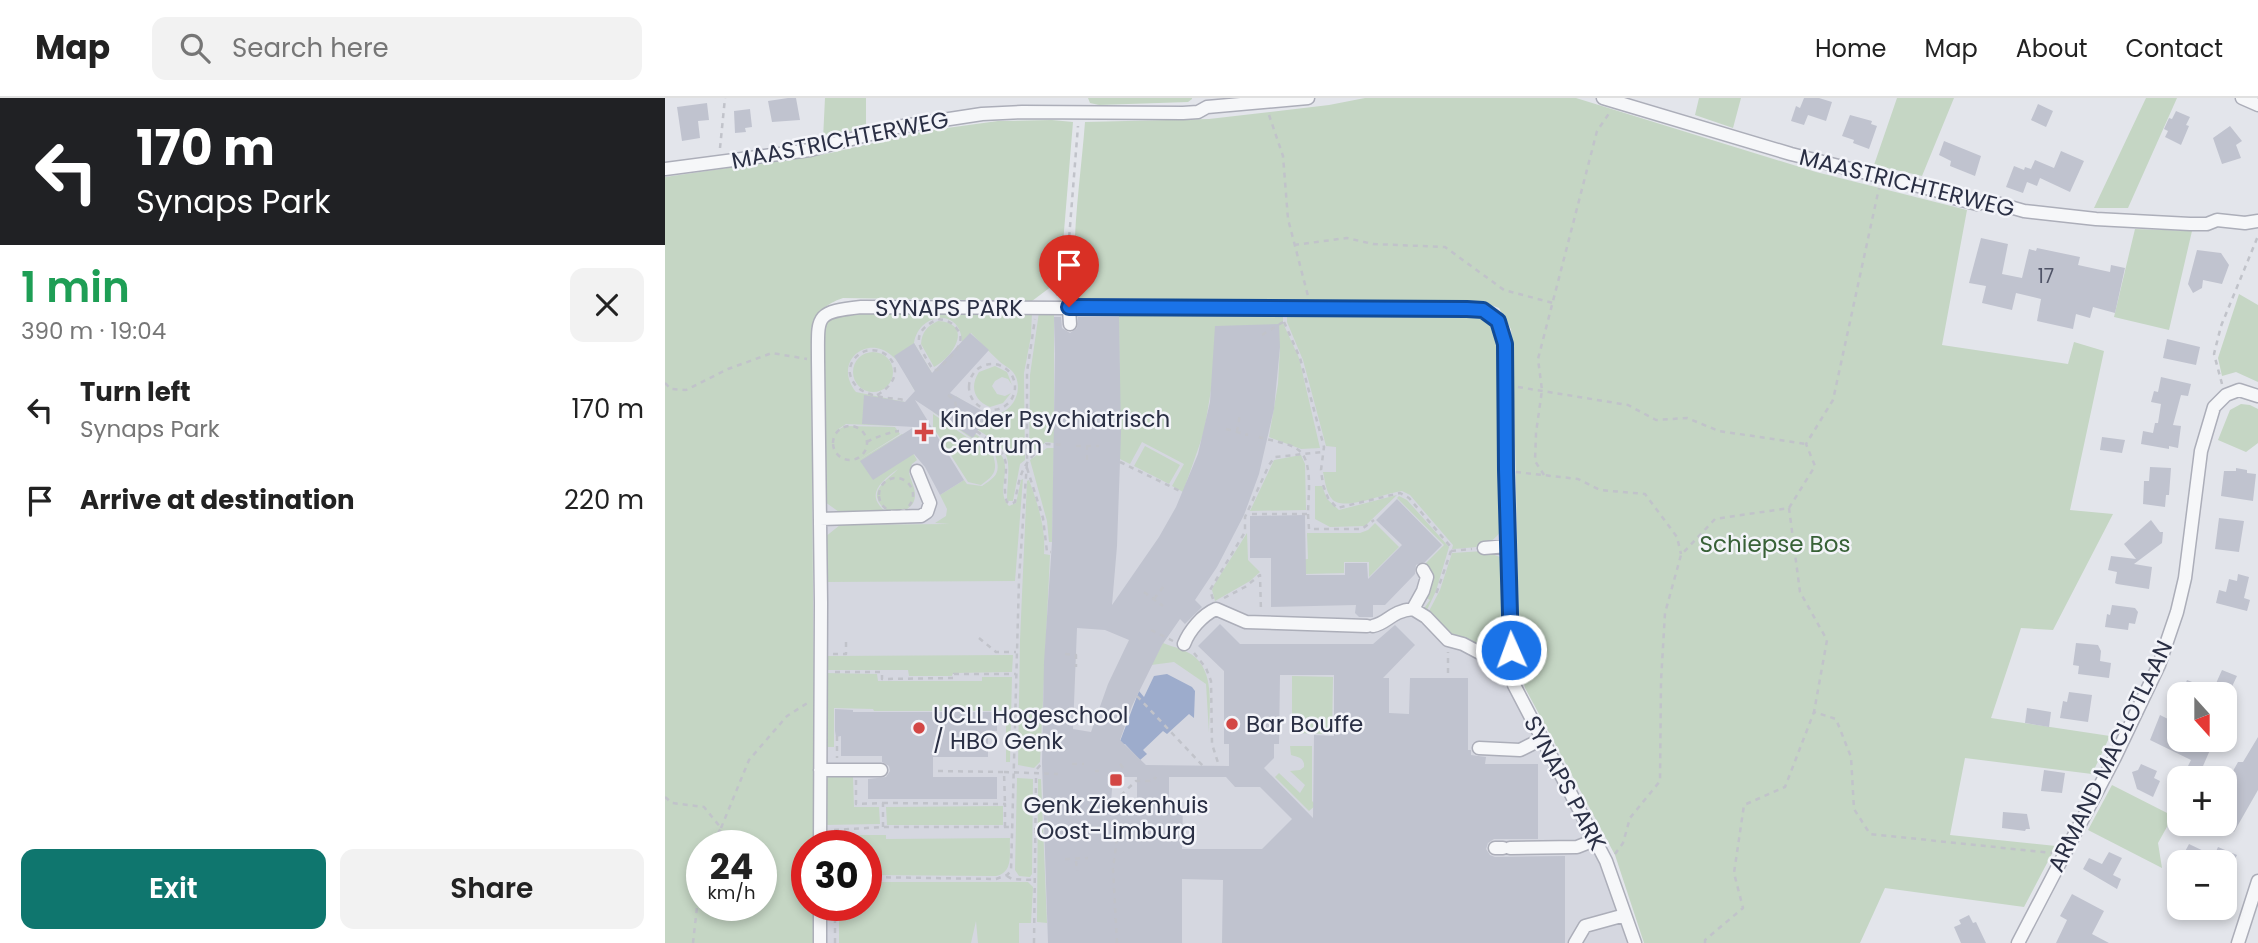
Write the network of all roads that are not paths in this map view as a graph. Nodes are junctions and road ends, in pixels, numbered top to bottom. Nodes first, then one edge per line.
1 (1079, 98) edge
2 (1308, 98) edge
3 (2242, 98) edge
4 (1609, 102) edge
5 (2258, 105) edge
6 (1078, 116) junction
7 (665, 169) edge
8 (2258, 220) edge
9 (1069, 307) junction
10 (1070, 324) dead end
11 (2258, 396) edge
12 (917, 471) dead end
13 (820, 519) junction
14 (1507, 546) junction
15 (1484, 548) road end
16 (1423, 570) dead end
17 (1413, 609) junction
18 (1184, 644) road end
19 (1513, 678) junction
20 (1542, 739) junction
21 (1479, 748) dead end
22 (820, 770) junction
23 (881, 770) dead end
24 (820, 830) edge
25 (1595, 840) junction
26 (1503, 848) dead end
27 (2258, 884) edge
28 (1625, 915) junction
29 (820, 921) edge
30 (820, 943) edge
31 (1575, 943) edge
32 (1635, 943) edge
33 (2018, 943) edge
34 (2238, 943) edge

1 - 6 street
2 - 6 street, MAASTRICHTERWEG
3 - 5 street
4 - 8 street, MAASTRICHTERWEG
6 - 7 street, MAASTRICHTERWEG
9 - 10 street
9 - 13 street, SYNAPS PARK
9 - 14 street, SYNAPS PARK
11 - 33 street, ARMAND MACLOTLAAN
12 - 13 street
13 - 22 street, SYNAPS PARK
14 - 15 street
14 - 19 street, SYNAPS PARK
16 - 17 street
17 - 18 street
17 - 19 street
19 - 20 street, SYNAPS PARK
20 - 21 street
20 - 25 street, SYNAPS PARK
22 - 23 street
22 - 24 street, SYNAPS PARK
25 - 26 street
25 - 28 street, SYNAPS PARK
27 - 34 street
28 - 31 street
28 - 32 street, SYNAPS PARK
29 - 30 street

